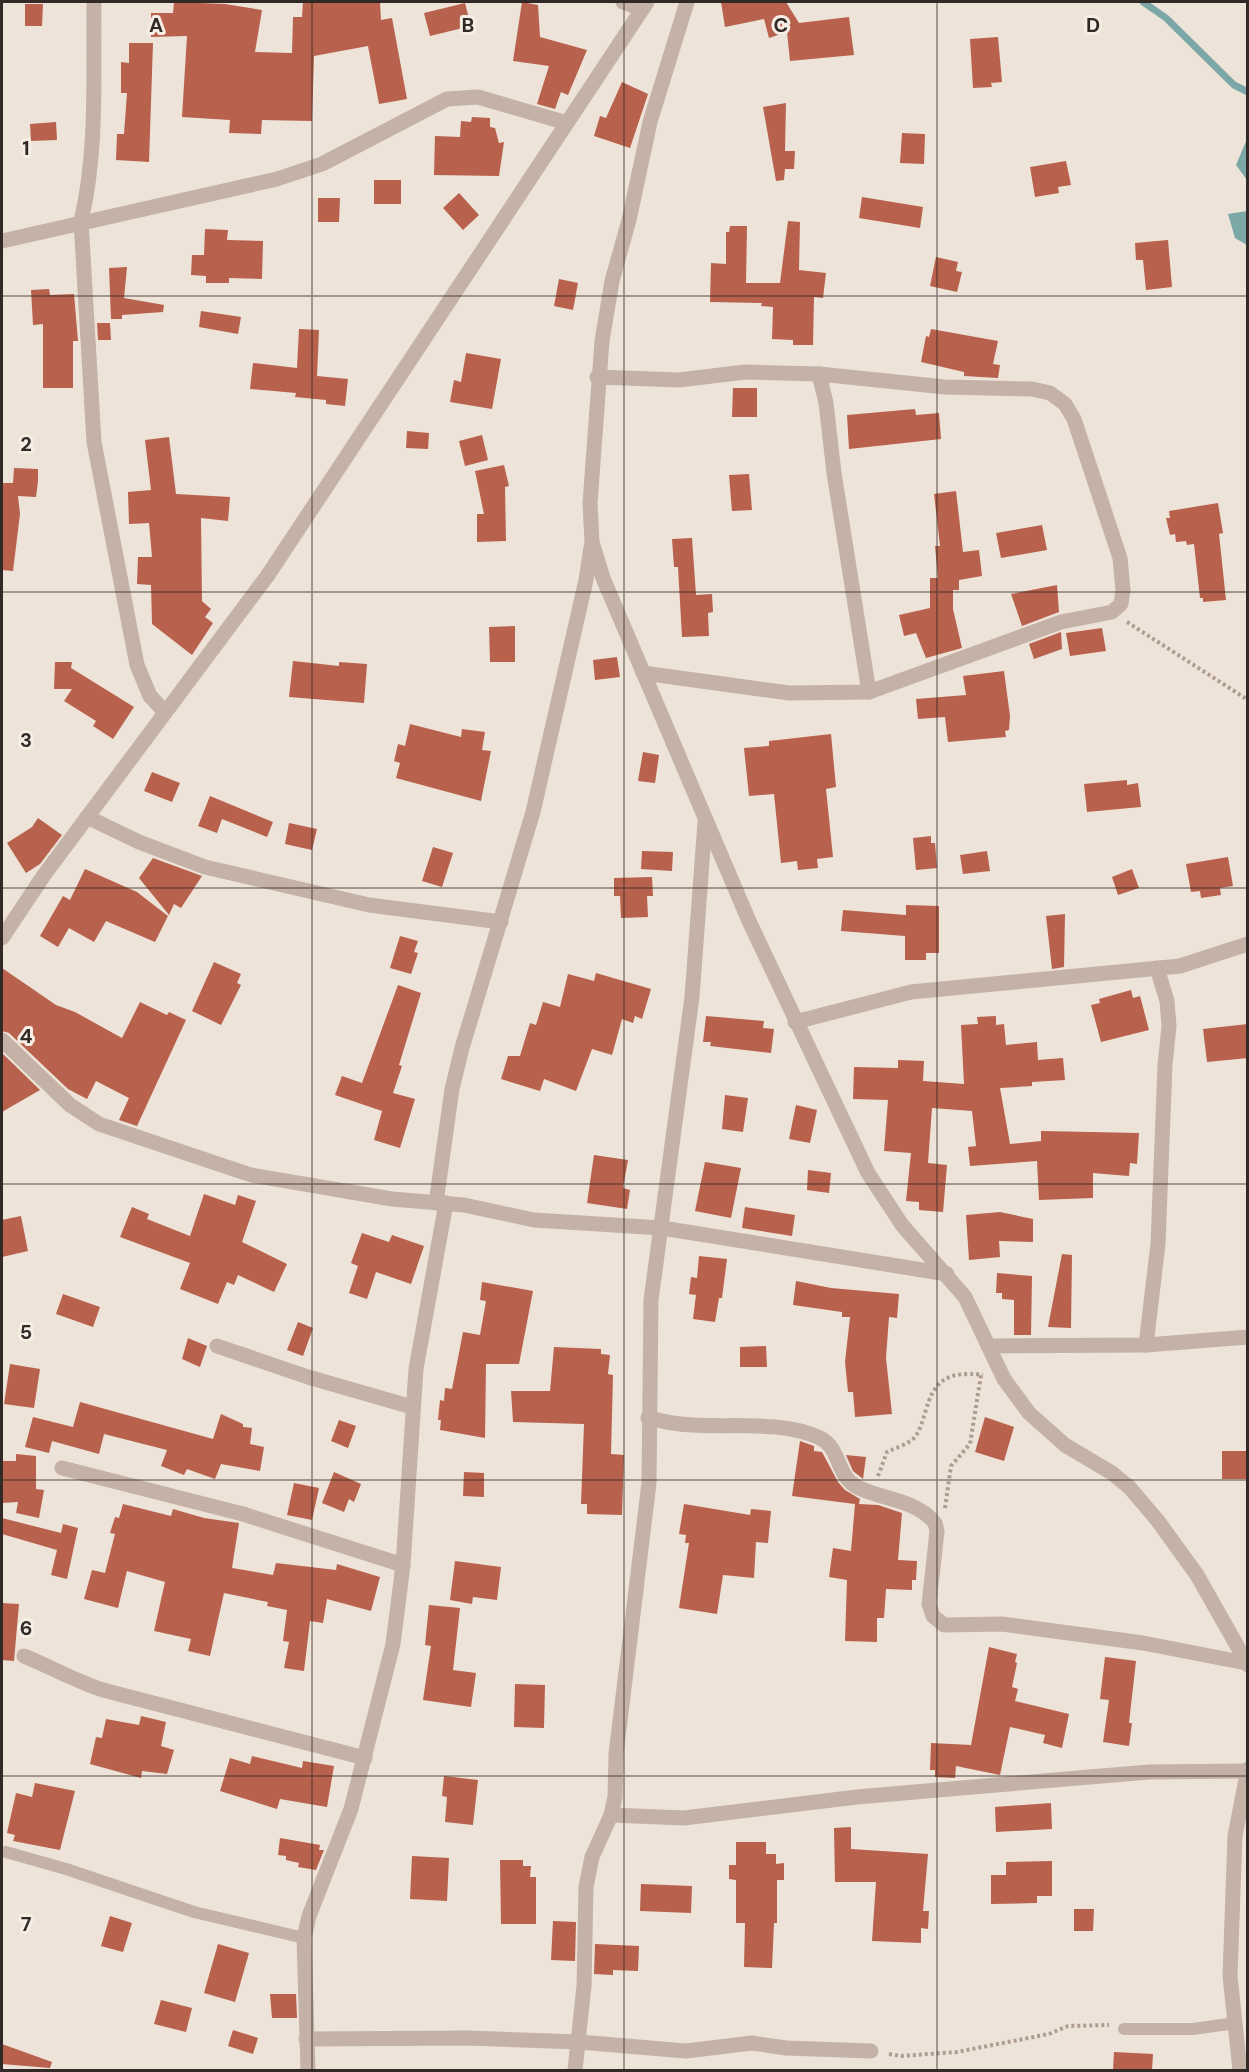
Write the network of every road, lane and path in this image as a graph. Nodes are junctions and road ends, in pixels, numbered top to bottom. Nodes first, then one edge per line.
1 (94, 2) edge
2 (623, 2) edge
3 (687, 2) edge
4 (644, 5) edge
5 (567, 123) junction
6 (81, 221) junction
7 (2, 241) edge
8 (819, 374) junction
9 (597, 377) junction
10 (592, 543) junction
11 (1112, 612) junction
12 (643, 673) junction
13 (869, 692) junction
14 (1248, 700) edge
15 (165, 712) junction
16 (87, 817) junction
17 (706, 817) junction
18 (501, 922) junction
19 (2, 938) edge
20 (1248, 944) edge
21 (1157, 968) junction
22 (795, 1022) junction
23 (2, 1040) edge
24 (441, 1203) junction
25 (662, 1228) junction
26 (947, 1274) junction
27 (1248, 1337) edge
28 (1146, 1345) junction
29 (216, 1346) dead end
30 (988, 1346) junction
31 (981, 1375) junction
32 (1004, 1379) junction
33 (412, 1407) junction
34 (648, 1418) junction
35 (62, 1468) dead end
36 (872, 1494) junction
37 (937, 1531) junction
38 (404, 1565) junction
39 (24, 1656) dead end
40 (1247, 1664) edge
41 (365, 1758) junction
42 (1247, 1770) edge
43 (611, 1815) junction
44 (6, 1852) dead end
45 (304, 1938) junction
46 (1236, 2023) junction
47 (1124, 2029) joint
48 (306, 2038) junction
49 (579, 2042) junction
50 (871, 2050) joint
51 (308, 2070) edge
52 (575, 2070) edge
53 (1240, 2070) edge

1 - 6 street
2 - 4 street
3 - 9 street
4 - 5 street
5 - 6 street
5 - 15 street
6 - 7 street
6 - 15 street
8 - 9 street
8 - 11 street
8 - 13 street
9 - 10 street
10 - 12 street
10 - 18 street
11 - 13 street
11 - 14 path
12 - 13 street
12 - 17 street
15 - 16 street
16 - 18 street
16 - 19 street
17 - 22 street
17 - 25 street
18 - 24 street
20 - 21 street
21 - 22 street
21 - 28 street
22 - 26 street
23 - 24 street
24 - 25 street
24 - 33 street
25 - 26 street
25 - 34 street
26 - 30 street
27 - 28 street
28 - 30 street
29 - 33 street
30 - 32 street
31 - 32 path
31 - 36 path
31 - 37 path
32 - 40 street
33 - 38 street
34 - 36 street
34 - 43 street
35 - 38 street
36 - 37 street
37 - 40 street
38 - 41 street
39 - 41 street
41 - 45 street
42 - 43 street
42 - 46 street
43 - 49 street
44 - 45 lane
45 - 48 street
46 - 47 lane
46 - 53 street
47 - 50 path
48 - 49 street
48 - 51 street
49 - 50 street
49 - 52 street

